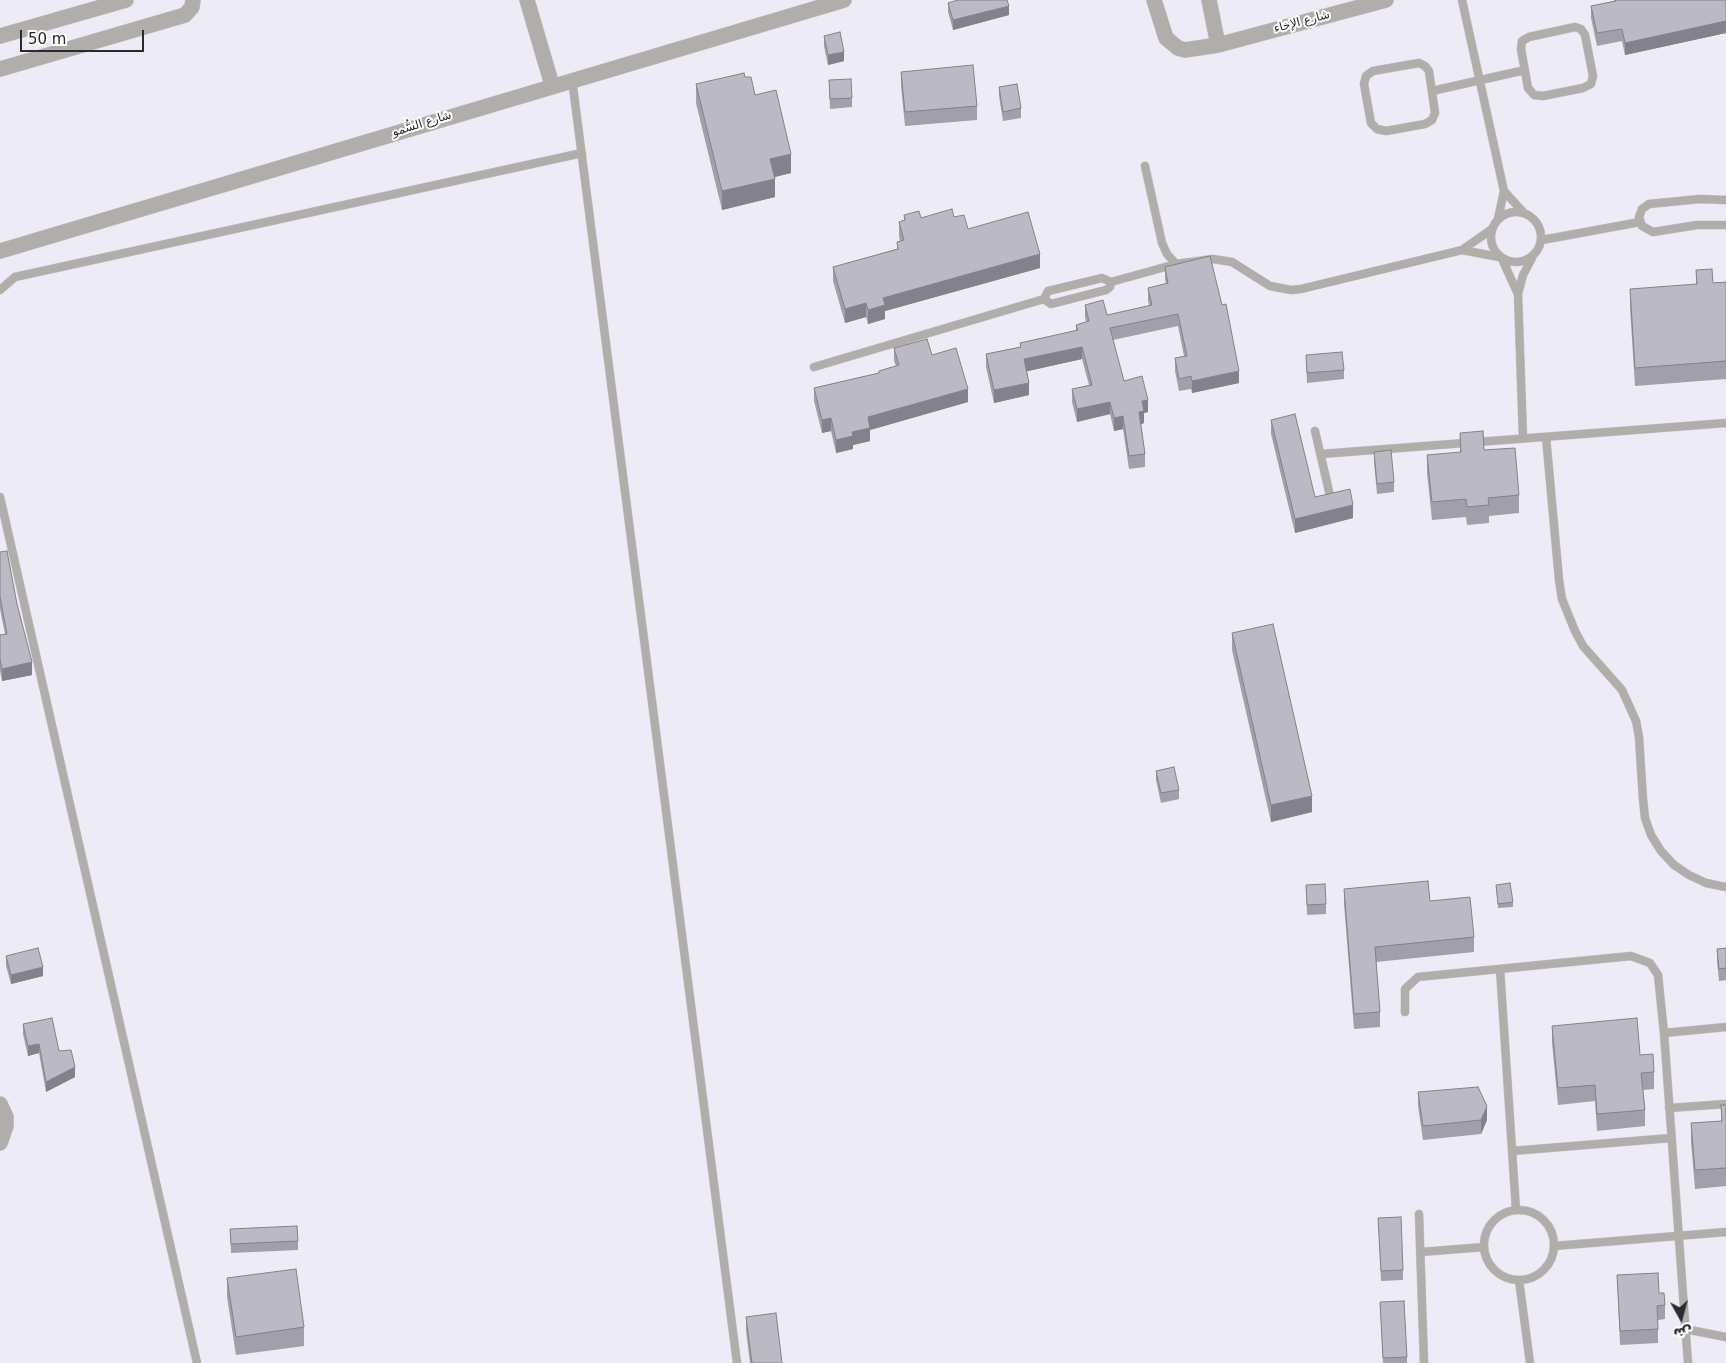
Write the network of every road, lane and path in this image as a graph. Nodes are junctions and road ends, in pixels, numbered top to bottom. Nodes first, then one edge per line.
1 (126, 0) edge
2 (193, 0) edge
3 (527, 0) edge
4 (843, 0) edge
5 (1154, 0) edge
6 (1209, 0) edge
7 (1386, 0) edge
8 (1462, 0) edge
9 (0, 36) edge
10 (1218, 45) junction
11 (0, 69) edge
12 (1525, 70) junction
13 (572, 79) junction
14 (1480, 80) junction
15 (552, 85) junction
16 (1432, 91) junction
17 (582, 153) junction
18 (1145, 166) dead end
19 (1504, 191) junction
20 (1726, 200) edge
21 (1524, 213) junction
22 (1498, 219) junction
23 (1640, 222) junction
24 (1726, 225) edge
25 (1492, 230) junction
26 (1542, 240) junction
27 (1462, 250) junction
28 (0, 251) edge
29 (1502, 258) junction
30 (1532, 258) junction
31 (1176, 264) junction
32 (1110, 282) junction
33 (0, 290) edge
34 (1518, 294) junction
35 (1044, 299) junction
36 (814, 367) dead end
37 (1726, 423) edge
38 (1315, 431) dead end
39 (1546, 437) junction
40 (1523, 438) junction
41 (1321, 454) junction
42 (0, 498) edge
43 (1331, 500) edge
44 (1726, 887) edge
45 (1500, 969) junction
46 (1404, 1012) dead end
47 (1726, 1027) edge
48 (1664, 1033) junction
49 (0, 1104) edge
50 (1726, 1104) edge
51 (1669, 1108) junction
52 (1671, 1138) junction
53 (0, 1143) edge
54 (1512, 1151) junction
55 (1516, 1210) junction
56 (1419, 1214) dead end
57 (1726, 1232) edge
58 (1678, 1236) junction
59 (1554, 1246) junction
60 (1484, 1247) junction
61 (1420, 1252) junction
62 (1519, 1280) junction
63 (1685, 1329) junction
64 (1726, 1337) edge
65 (197, 1363) edge
66 (737, 1363) edge
67 (1424, 1363) edge
68 (1530, 1363) edge
69 (1688, 1363) edge

1 - 9 street
2 - 11 street
3 - 15 street
4 - 13 street, شارع السُّمو
5 - 10 street, شارع الإخاء
6 - 10 street
7 - 10 street, شارع الإخاء
8 - 14 lane
12 - 12 lane
12 - 14 lane
13 - 15 street, شارع السُّمو
13 - 17 lane
14 - 16 lane
14 - 19 lane
15 - 28 street, شارع السُّمو
16 - 16 lane
17 - 33 lane
17 - 66 lane
18 - 31 lane
19 - 21 lane
19 - 22 lane
20 - 23 lane
21 - 22 lane
21 - 26 lane
22 - 25 lane
23 - 24 lane
23 - 26 lane
25 - 27 lane
25 - 29 lane
26 - 30 lane
27 - 29 lane
27 - 31 lane
29 - 30 lane
29 - 34 lane
30 - 34 lane
31 - 32 lane
32 - 35 lane
32 - 35 lane
34 - 40 lane
35 - 36 lane
37 - 39 lane
38 - 41 lane
39 - 40 lane
39 - 44 lane
40 - 41 lane
41 - 43 lane
42 - 65 lane
45 - 46 lane
45 - 48 lane
45 - 54 lane
47 - 48 lane
48 - 51 lane
49 - 53 street
50 - 51 lane
51 - 52 lane
52 - 54 lane
52 - 58 lane
54 - 55 lane
55 - 59 lane
55 - 60 lane
56 - 61 lane
57 - 58 lane
58 - 59 lane
58 - 63 lane
59 - 62 lane
60 - 61 lane
60 - 62 lane
61 - 67 lane
62 - 68 lane
63 - 64 lane
63 - 69 lane

